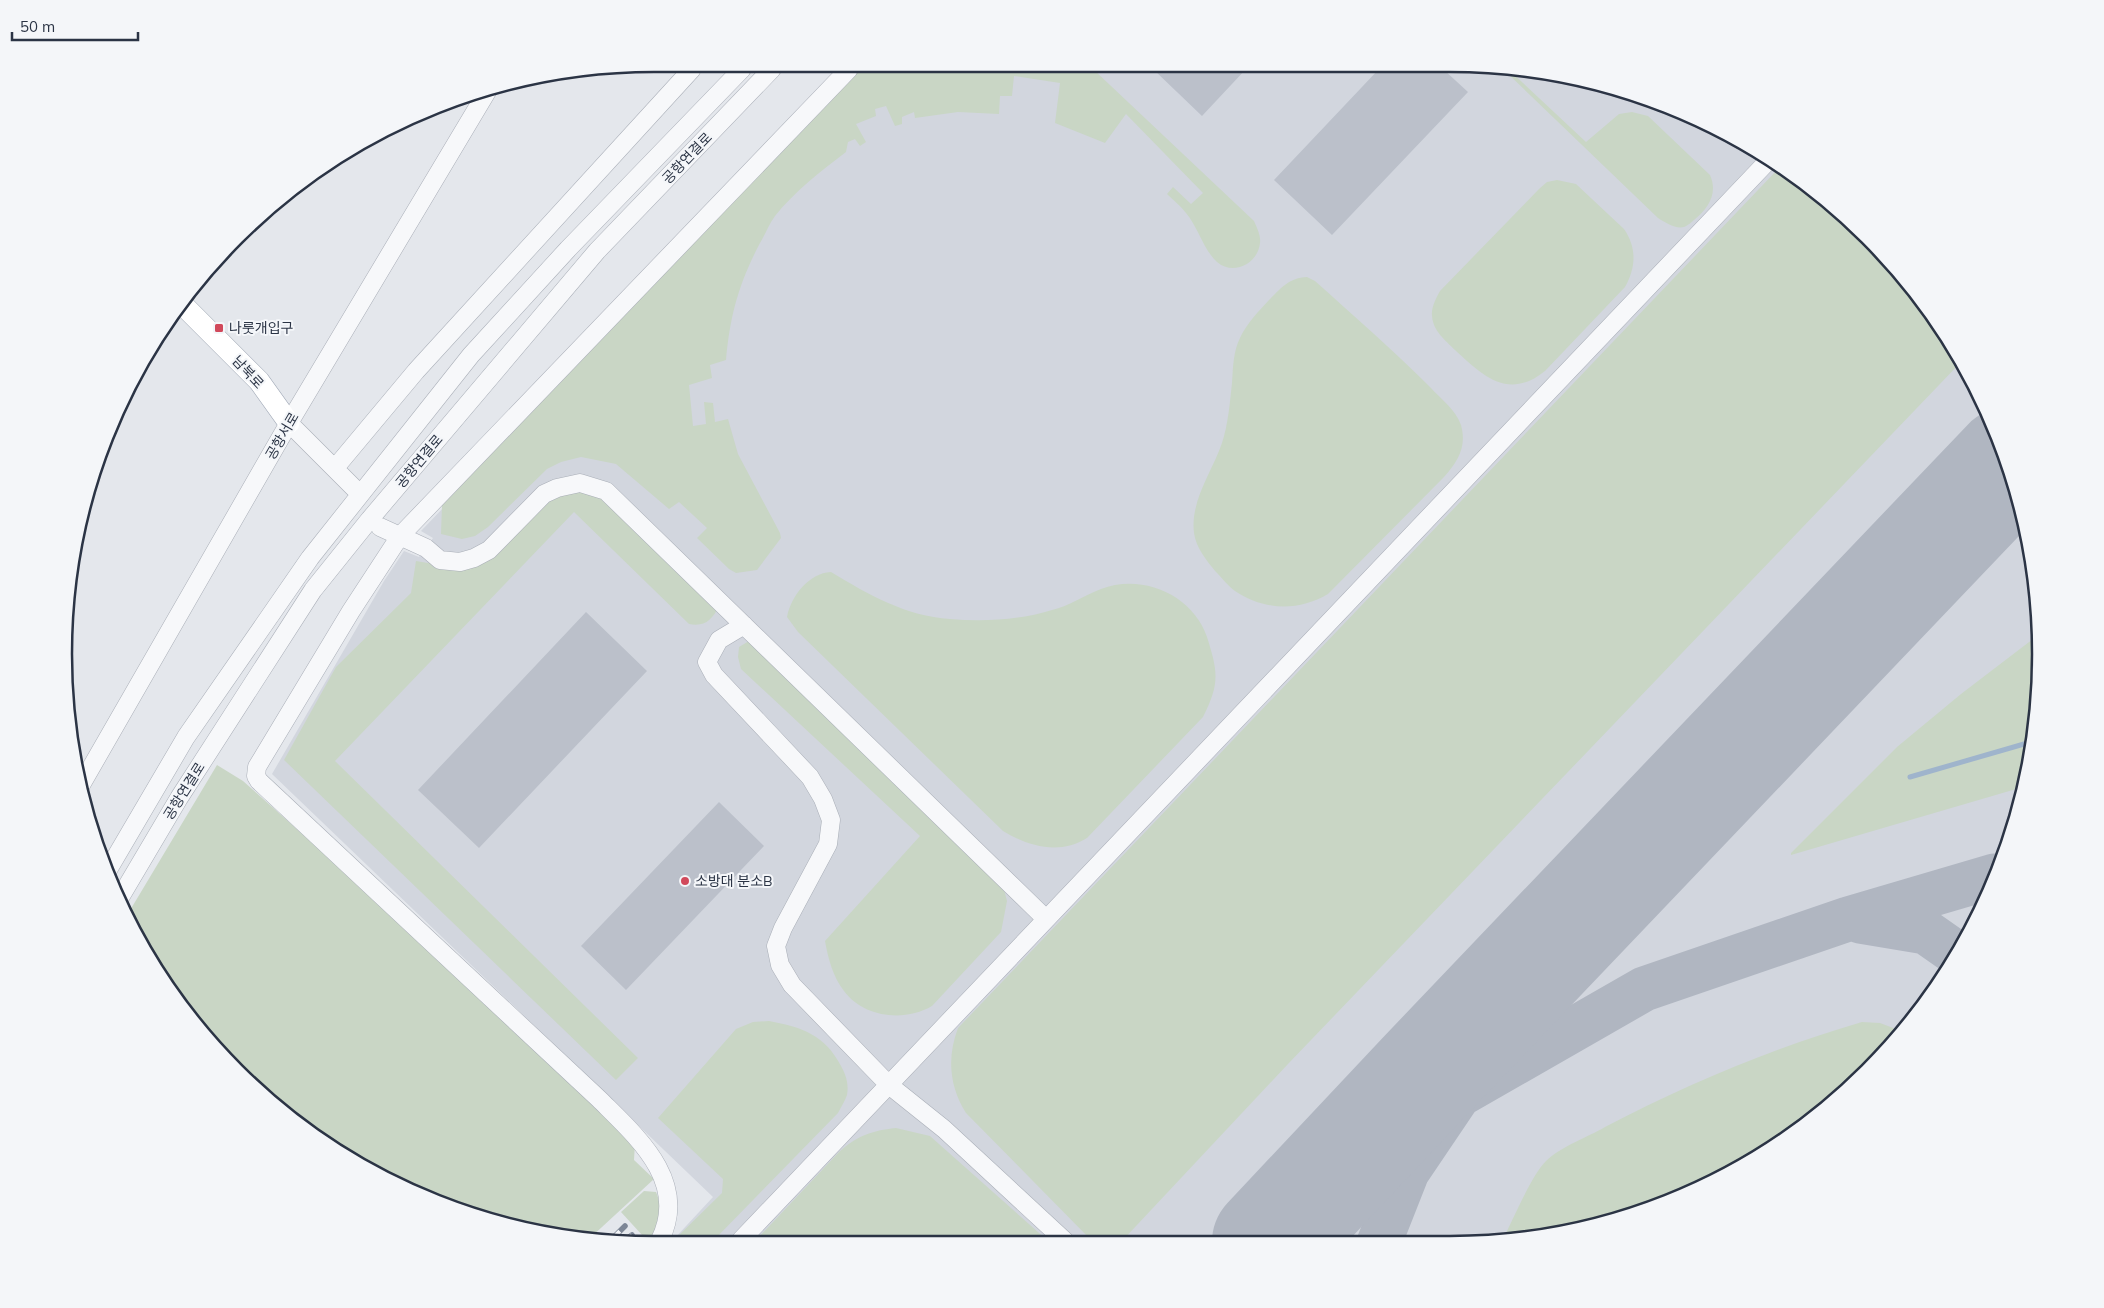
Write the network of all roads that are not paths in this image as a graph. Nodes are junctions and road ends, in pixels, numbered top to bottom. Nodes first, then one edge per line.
1 (688, 73) edge
2 (738, 73) edge
3 (768, 73) edge
4 (845, 73) edge
5 (483, 98) edge
6 (1765, 166) edge
7 (187, 309) edge
8 (289, 423) junction
9 (416, 466) junction
10 (335, 468) junction
11 (360, 494) junction
12 (380, 527) junction
13 (400, 536) junction
14 (313, 590) junction
15 (744, 625) junction
16 (86, 776) edge
17 (112, 864) edge
18 (124, 892) edge
19 (1046, 919) junction
20 (889, 1085) junction
21 (662, 1236) edge
22 (745, 1236) edge
23 (1060, 1236) edge

1 - 10 street
2 - 11 street, 공항연결로
3 - 9 street, 공항연결로
4 - 13 street
5 - 8 street, 공항서로
6 - 19 street
7 - 8 main road, 남북로
8 - 10 street
8 - 16 street, 공항서로
9 - 12 street
9 - 14 street, 공항연결로
10 - 11 street
11 - 17 street, 공항연결로
12 - 13 street
12 - 14 street
13 - 15 street
13 - 21 street
14 - 18 street, 공항연결로
15 - 19 street
15 - 20 street
19 - 20 street
20 - 22 street
20 - 23 street

